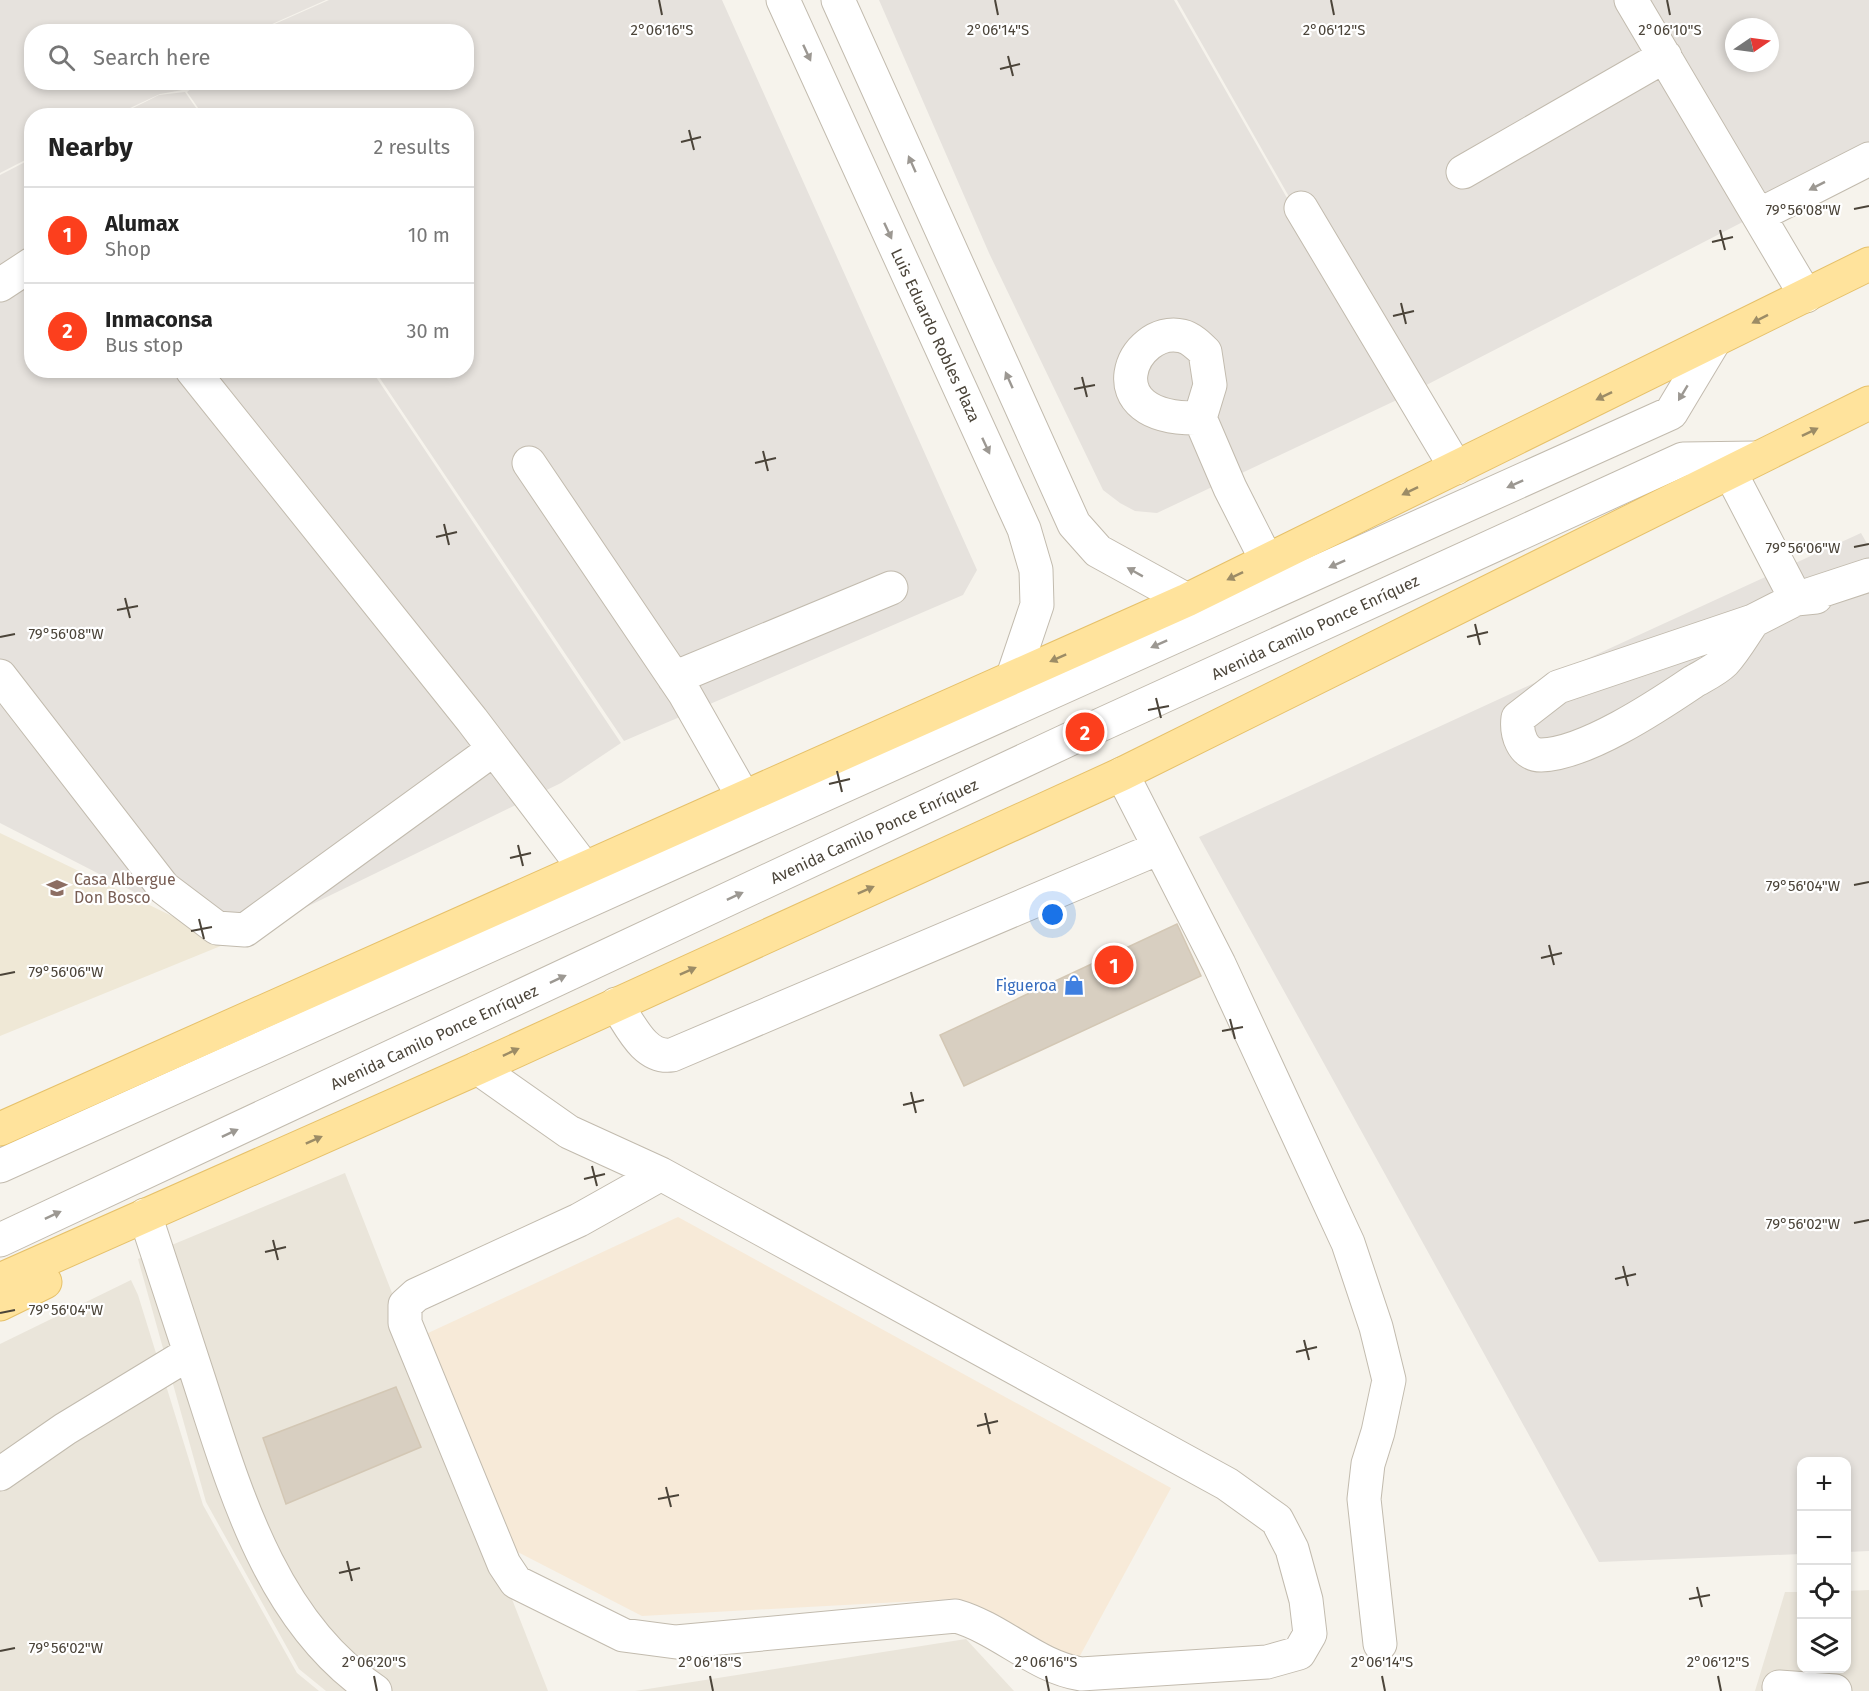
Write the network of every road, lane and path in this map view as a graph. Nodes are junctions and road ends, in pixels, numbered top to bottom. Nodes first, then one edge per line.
1 (783, 0) edge
2 (838, 0) edge
3 (1631, 0) edge
4 (1665, 56) junction
5 (1869, 159) edge
6 (1463, 172) dead end
7 (1301, 208) dead end
8 (1759, 215) junction
9 (1869, 264) edge
10 (24, 269) edge
11 (0, 285) edge
12 (1806, 296) junction
13 (1713, 343) junction
14 (198, 378) edge
15 (1867, 411) edge
16 (1200, 418) dead end
17 (529, 463) dead end
18 (1744, 465) junction
19 (1456, 468) junction
20 (1267, 561) junction
21 (1869, 575) edge
22 (891, 588) dead end
23 (1869, 597) edge
24 (1796, 598) junction
25 (1187, 600) junction
26 (1753, 621) junction
27 (0, 676) edge
28 (674, 678) junction
29 (1012, 679) junction
30 (494, 749) junction
31 (1122, 774) junction
32 (744, 798) junction
33 (1159, 848) junction
34 (585, 869) junction
35 (616, 1004) junction
36 (478, 1068) junction
37 (0, 1130) edge
38 (0, 1166) edge
39 (661, 1174) junction
40 (145, 1215) junction
41 (0, 1240) edge
42 (0, 1280) edge
43 (0, 1304) edge
44 (190, 1353) junction
45 (0, 1474) edge
46 (1380, 1644) dead end
47 (1779, 1687) dead end
48 (375, 1691) edge
49 (1835, 1691) edge

1 -> 29 street, Luis Eduardo Robles Plaza
25 -> 2 street
3 - 4 street
4 - 6 street
4 - 8 street
5 -> 8 street
7 - 19 street
8 - 12 street
9 - 12 main road
10 - 11 street
12 -> 13 main road
13 -> 19 main road
13 -> 38 street
14 - 30 street
18 -> 15 main road, Avenida Camilo Ponce Enríquez
16 - 20 street
17 - 28 street
18 - 24 street
18 - 31 main road, Avenida Camilo Ponce Enríquez
41 -> 18 street, Avenida Camilo Ponce Enríquez
19 -> 20 main road
20 -> 25 main road
21 - 24 street
22 - 28 street
23 - 24 street
24 - 26 street
25 -> 29 main road
26 - 26 street
27 - 30 street
28 - 32 street
29 - 32 main road
30 - 34 street
31 - 33 street
35 -> 31 main road, Avenida Camilo Ponce Enríquez
32 - 34 main road
33 - 35 street
33 - 46 street
34 - 37 main road
36 -> 35 main road, Avenida Camilo Ponce Enríquez
36 - 39 street
40 -> 36 main road, Avenida Camilo Ponce Enríquez
39 - 39 street
40 - 42 main road, Avenida Camilo Ponce Enríquez
40 - 43 main road, Avenida Camilo Ponce Enríquez
40 - 44 street
44 - 45 street
44 - 48 street
47 - 49 street

